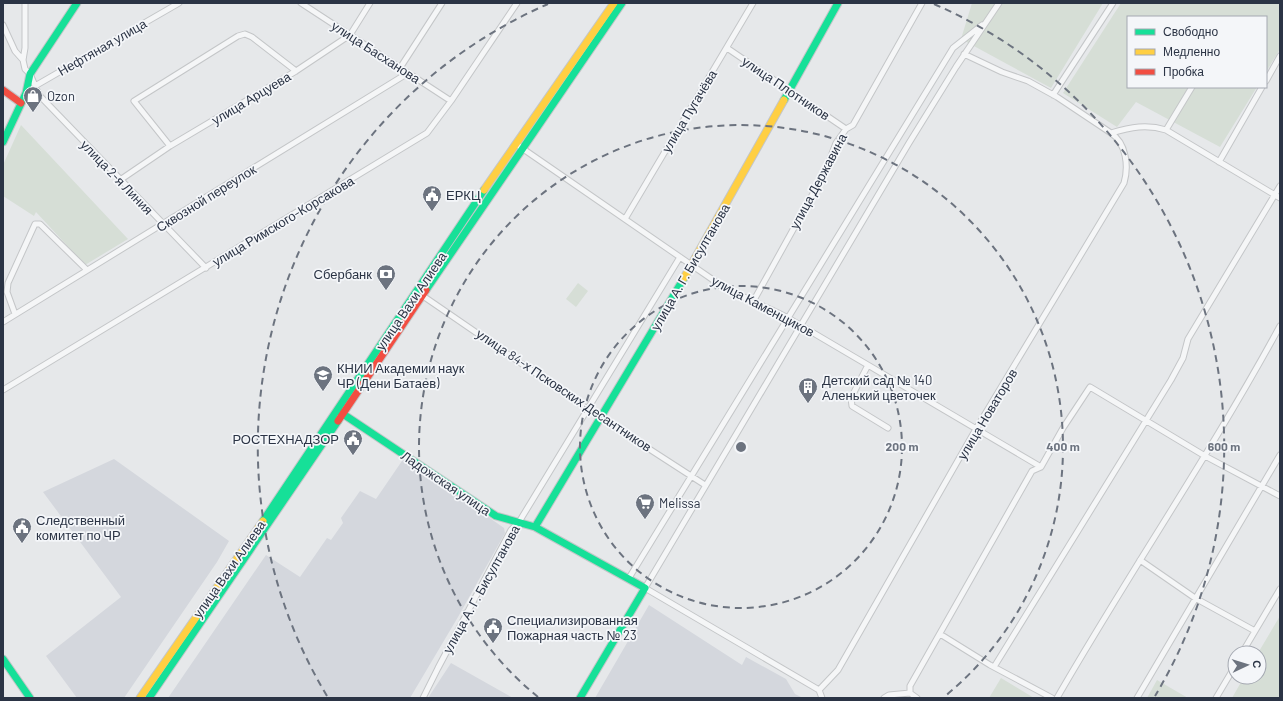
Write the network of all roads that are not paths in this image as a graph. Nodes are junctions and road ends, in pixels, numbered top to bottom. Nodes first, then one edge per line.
1 (25, 3) edge
2 (77, 3) edge
3 (179, 3) edge
4 (300, 3) edge
5 (370, 3) edge
6 (442, 3) edge
7 (517, 3) edge
8 (614, 3) edge
9 (622, 3) edge
10 (753, 3) edge
11 (838, 3) edge
12 (922, 3) edge
13 (999, 3) edge
14 (1113, 3) edge
15 (988, 21) junction
16 (3, 25) edge
17 (350, 35) junction
18 (727, 48) junction
19 (964, 54) junction
20 (1280, 56) edge
21 (23, 60) junction
22 (400, 68) junction
23 (296, 71) junction
24 (408, 73) junction
25 (30, 74) junction
26 (1267, 79) edge
27 (35, 86) junction
28 (1191, 88) edge
29 (1261, 88) edge
30 (3, 90) edge
31 (788, 90) junction
32 (26, 93) junction
33 (39, 95) junction
34 (1053, 95) junction
35 (451, 102) junction
36 (21, 103) junction
37 (846, 129) junction
38 (1166, 130) junction
39 (1111, 133) junction
40 (3, 142) edge
41 (170, 146) junction
42 (519, 146) junction
43 (1219, 162) junction
44 (120, 180) junction
45 (1280, 186) edge
46 (1274, 195) junction
47 (1280, 198) edge
48 (625, 219) junction
49 (163, 225) junction
50 (680, 257) junction
51 (692, 265) junction
52 (206, 268) junction
53 (87, 270) junction
54 (423, 296) junction
55 (754, 300) junction
56 (15, 314) junction
57 (788, 318) junction
58 (3, 322) edge
59 (801, 326) junction
60 (1280, 326) edge
61 (868, 365) junction
62 (3, 390) edge
63 (589, 410) junction
64 (341, 412) junction
65 (602, 418) junction
66 (1145, 420) junction
67 (888, 428) dead end
68 (976, 429) junction
69 (1280, 455) edge
70 (1205, 456) junction
71 (1041, 467) junction
72 (692, 476) junction
73 (705, 485) junction
74 (1262, 486) junction
75 (1280, 496) edge
76 (519, 522) junction
77 (535, 527) junction
78 (1140, 560) junction
79 (628, 578) junction
80 (645, 588) junction
81 (1280, 589) edge
82 (1195, 598) junction
83 (1256, 631) junction
84 (940, 634) junction
85 (1247, 645) edge
86 (3, 660) edge
87 (994, 667) junction
88 (1227, 679) edge
89 (818, 690) junction
90 (910, 693) junction
91 (30, 698) edge
92 (140, 698) edge
93 (149, 698) edge
94 (423, 698) edge
95 (580, 698) edge
96 (822, 698) edge
97 (884, 698) edge
98 (917, 698) edge
99 (1052, 698) edge
100 (1057, 698) edge
101 (1137, 698) edge
102 (1216, 698) edge

1 - 21 street
2 - 25 main road
3 - 27 street, Нефтяная улица
4 - 17 street, улица Басханова
5 - 17 street, улица Арцуева
6 - 22 street
7 - 35 street, улица Римского-Корсакова
8 - 42 main road, улица Вахи Алиева
9 - 42 main road, улица Вахи Алиева
10 - 18 street, улица Пугачёва
11 - 31 main road, улица А. Г. Бисултанова
12 - 37 street, улица Державина
13 - 15 street
14 - 34 street
15 - 19 street
15 - 57 street
16 - 21 street, улица 2-я Линия
17 - 22 street, улица Басханова
17 - 23 street, улица Арцуева
18 - 31 street, улица Плотников
18 - 48 street, улица Пугачёва
19 - 34 street, улица Новаторов
19 - 59 street
20 - 26 street
21 - 25 street, улица 2-я Линия
22 - 24 street, улица Басханова
23 - 41 street, улица Арцуева
23 - 41 street
24 - 35 street, улица Басханова
24 - 49 street, Сквозной переулок
25 - 27 street, улица 2-я Линия
25 - 32 main road
27 - 32 street, Нефтяная улица
27 - 33 street, улица 2-я Линия
28 - 38 street
29 - 43 street
30 - 36 main road
31 - 37 street, улица Плотников
31 - 51 main road, улица А. Г. Бисултанова
32 - 33 street
32 - 36 main road
33 - 44 street, улица 2-я Линия
34 - 39 street, улица Новаторов
35 - 52 street, улица Римского-Корсакова
36 - 40 main road
37 - 55 street, улица Державина
38 - 39 street
38 - 43 street
39 - 68 street, улица Новаторов
41 - 44 street, улица Арцуева
42 - 48 street, улица Каменщиков
42 - 54 main road, улица Вахи Алиева
42 - 64 main road, улица Вахи Алиева
43 - 46 street
44 - 49 street, улица 2-я Линия
45 - 46 street
46 - 47 street
46 - 66 street
48 - 50 street, улица Каменщиков
49 - 52 street, улица 2-я Линия
49 - 53 street, Сквозной переулок
50 - 51 street, улица Каменщиков
50 - 63 street, улица А. Г. Бисултанова
51 - 55 street, улица Каменщиков
51 - 65 main road, улица А. Г. Бисултанова
52 - 62 street, улица Римского-Корсакова
53 - 56 street, Сквозной переулок
53 - 56 street
54 - 63 street, улица 84-х Псковских Десантников
54 - 64 main road, улица Вахи Алиева
55 - 57 street, улица Каменщиков
56 - 58 street, Сквозной переулок
57 - 59 street, улица Каменщиков
57 - 72 street
59 - 61 street, улица Каменщиков
59 - 73 street
60 - 70 street
61 - 67 street
61 - 68 street, улица Каменщиков
63 - 65 street, улица 84-х Псковских Десантников
63 - 76 street, улица А. Г. Бисултанова
64 - 76 main road, Ладожская улица
64 - 92 main road, улица Вахи Алиева
64 - 93 main road, улица Вахи Алиева
65 - 72 street, улица 84-х Псковских Десантников
65 - 77 main road, улица А. Г. Бисултанова
66 - 70 street
66 - 71 street
66 - 87 street
68 - 71 street, улица Каменщиков
68 - 89 street, улица Новаторов
69 - 74 street
70 - 74 street
70 - 78 street
71 - 84 street
72 - 73 street, улица 84-х Псковских Десантников
72 - 79 street
73 - 80 street
74 - 75 street
74 - 82 street
76 - 77 main road, Ладожская улица
76 - 94 street, улица А. Г. Бисултанова
77 - 79 main road, Ладожская улица
78 - 82 street
78 - 100 street
79 - 80 main road, Ладожская улица
80 - 89 street
80 - 95 main road
81 - 83 street
82 - 83 street
82 - 101 street
83 - 85 street
84 - 87 street
84 - 90 street
86 - 91 main road
87 - 99 street
88 - 102 street
89 - 96 street
90 - 97 street
90 - 98 street

